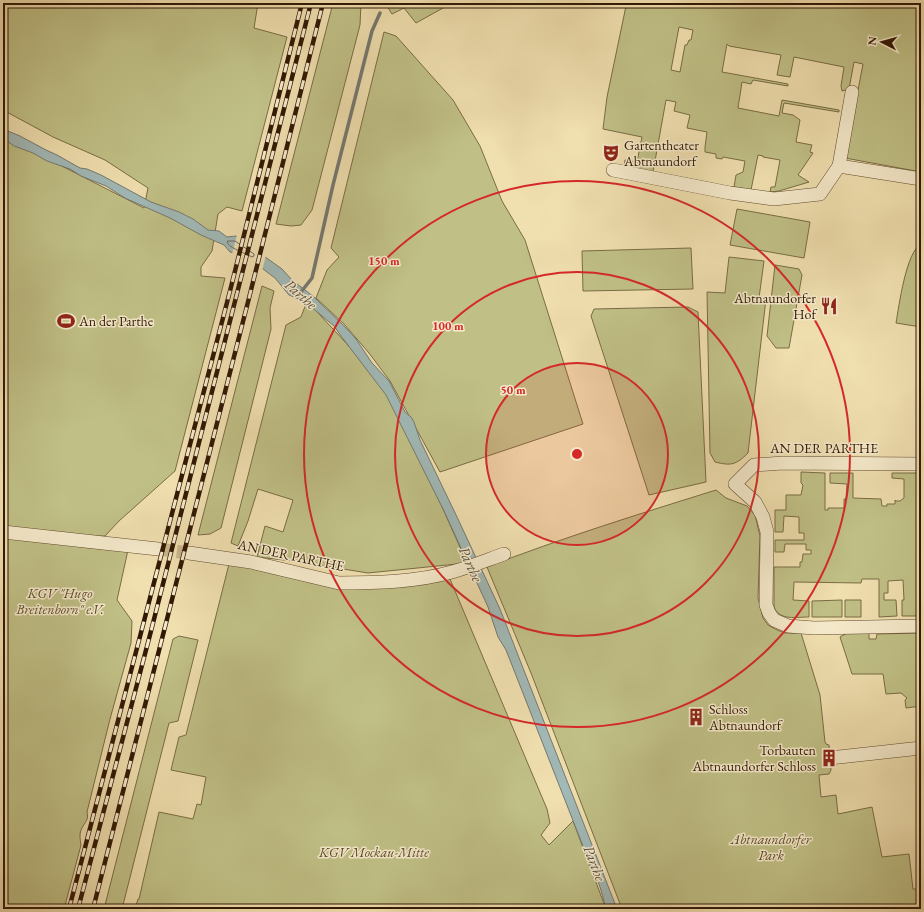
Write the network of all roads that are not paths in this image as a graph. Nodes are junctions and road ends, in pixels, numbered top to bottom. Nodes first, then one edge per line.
1 (852, 92) dead end
2 (839, 166) junction
3 (613, 170) dead end
4 (921, 179) edge
5 (921, 464) edge
6 (3, 532) edge
7 (158, 549) tunnel mouth
8 (189, 553) tunnel mouth
9 (504, 554) dead end
10 (921, 626) edge
11 (921, 748) edge
12 (830, 758) dead end

1 - 2 street
2 - 3 street
2 - 4 street
5 - 10 street, AN DER PARTHE
6 - 7 street
8 - 9 street, AN DER PARTHE
11 - 12 street

